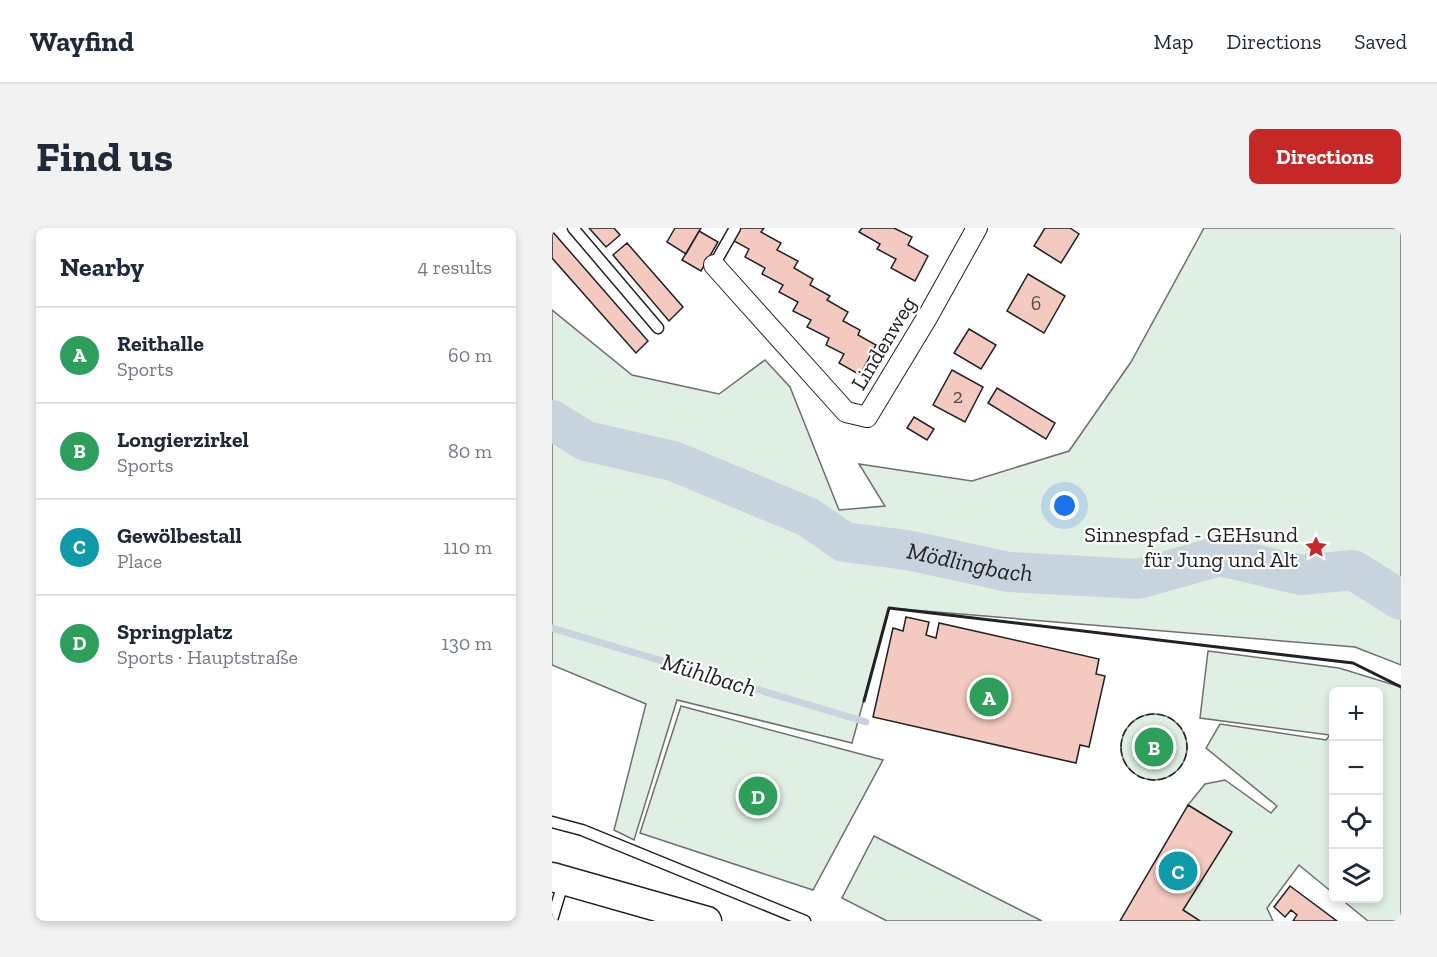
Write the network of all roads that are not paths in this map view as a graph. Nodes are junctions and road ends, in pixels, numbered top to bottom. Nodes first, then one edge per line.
1 (573, 228) edge
2 (735, 228) edge
3 (977, 228) edge
4 (714, 265) joint
5 (658, 328) dead end
6 (552, 822) edge
7 (558, 879) edge
8 (552, 920) edge
9 (707, 921) edge
10 (805, 921) edge

1 - 5 lane
2 - 4 lane
3 - 4 street, Lindenweg
6 - 10 lane
7 - 8 lane
7 - 9 street

